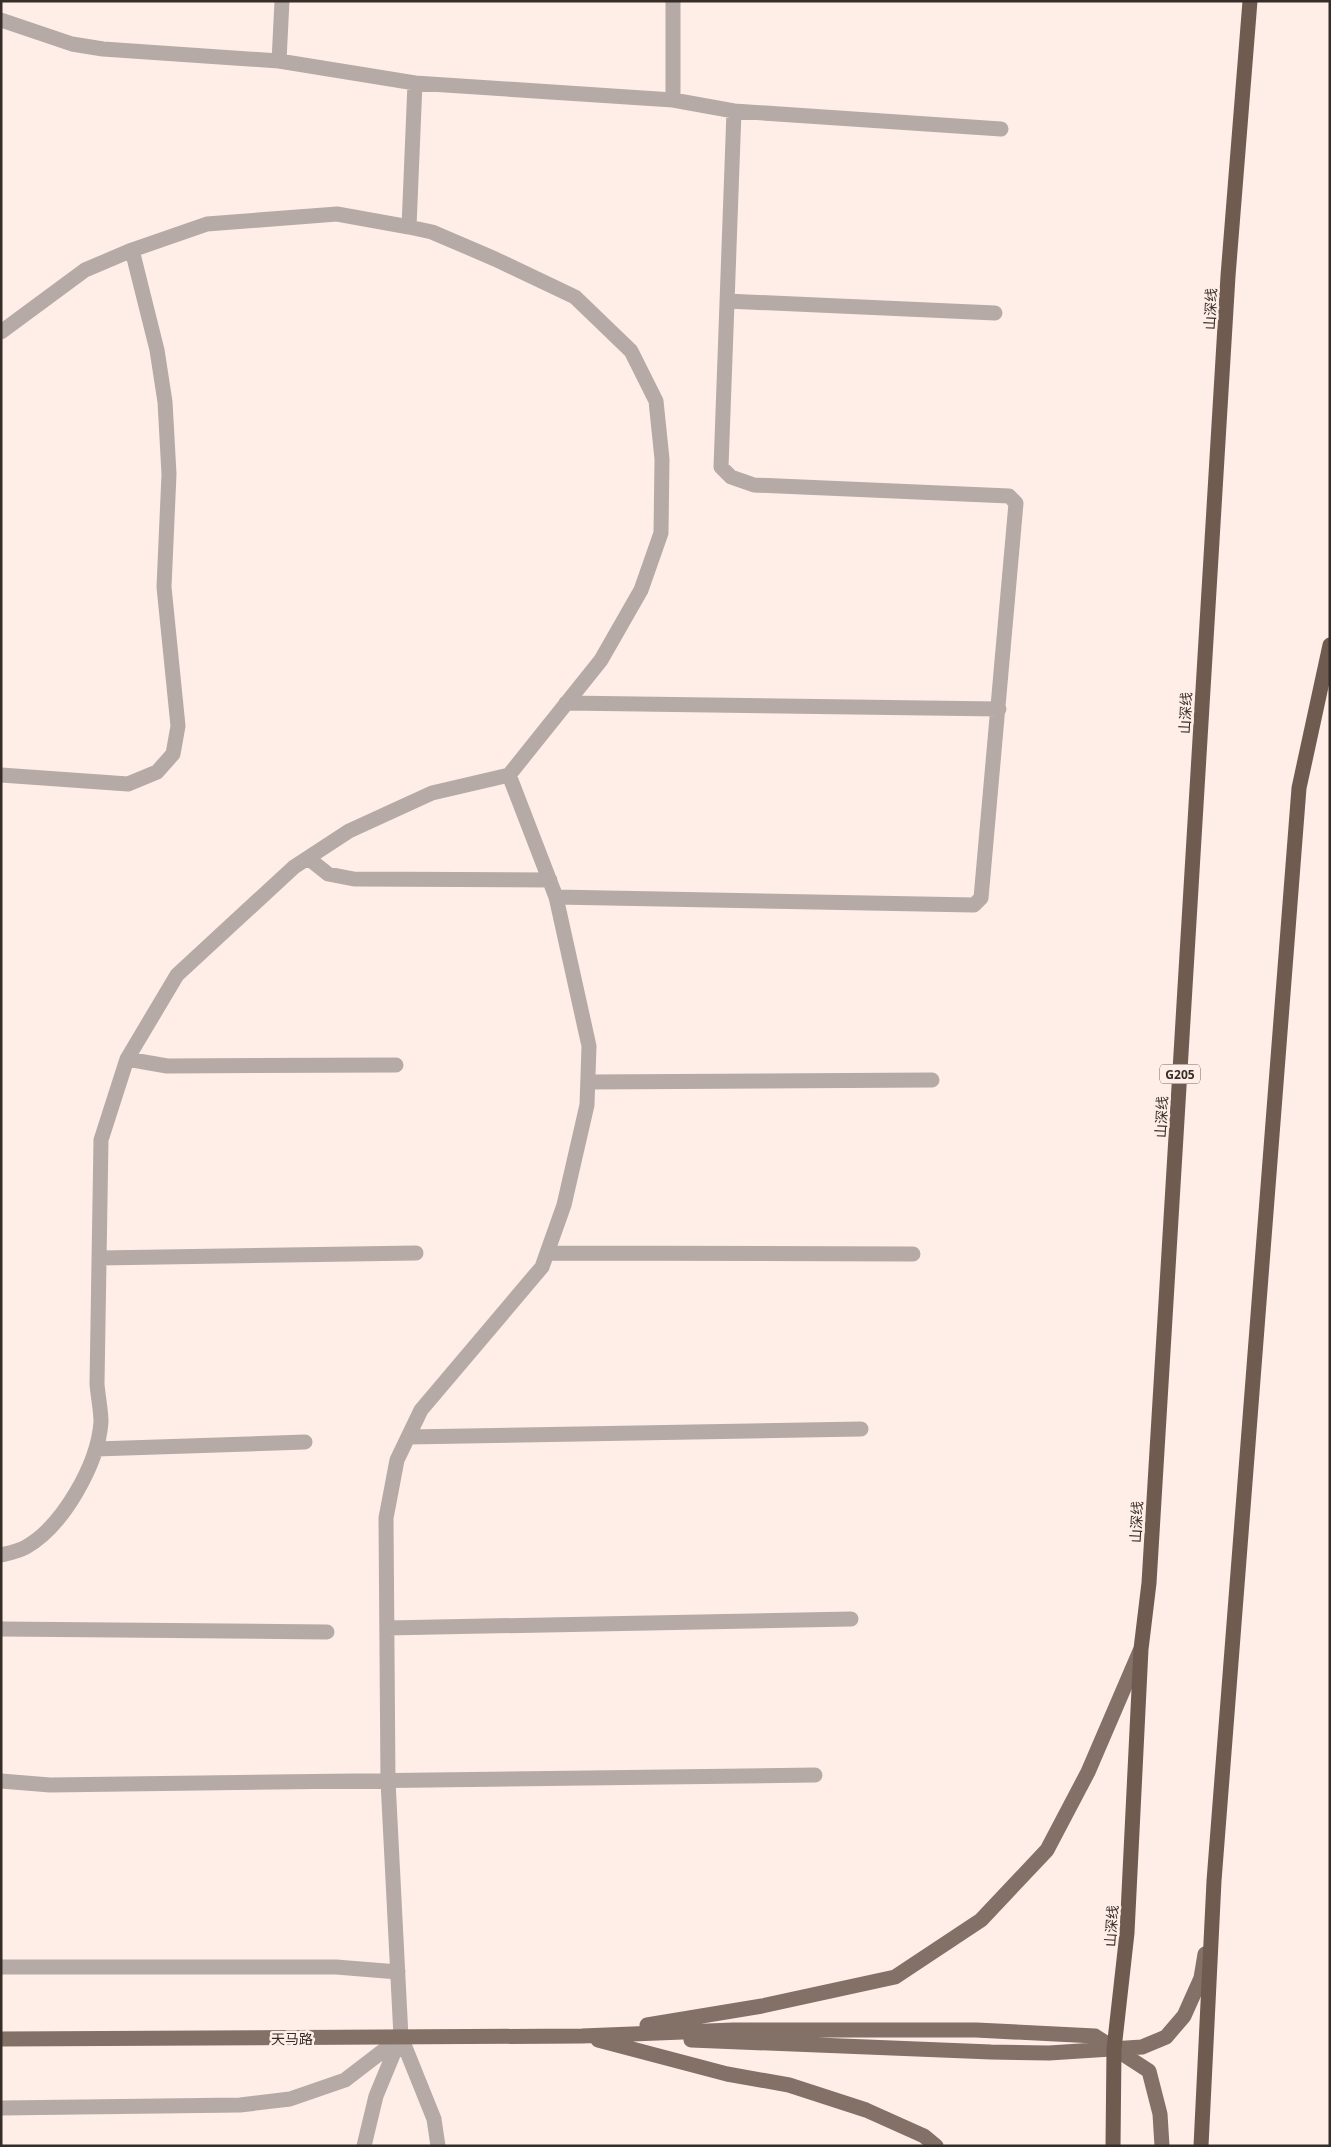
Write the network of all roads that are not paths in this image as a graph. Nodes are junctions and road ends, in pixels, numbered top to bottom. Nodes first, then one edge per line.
1 (282, 1) edge
2 (673, 1) edge
3 (1250, 1) edge
4 (1, 20) edge
5 (279, 61) junction
6 (415, 83) junction
7 (674, 100) junction
8 (734, 111) junction
9 (1001, 129) dead end
10 (409, 227) junction
11 (132, 250) junction
12 (727, 302) junction
13 (995, 313) dead end
14 (1, 332) edge
15 (1330, 645) edge
16 (566, 703) junction
17 (999, 709) junction
18 (1, 775) edge
19 (509, 775) junction
20 (308, 858) junction
21 (550, 880) junction
22 (556, 897) junction
23 (127, 1059) junction
24 (396, 1065) dead end
25 (932, 1080) dead end
26 (588, 1082) junction
27 (547, 1253) junction
28 (416, 1254) dead end
29 (913, 1254) dead end
30 (99, 1258) junction
31 (861, 1429) dead end
32 (408, 1437) junction
33 (305, 1442) dead end
34 (96, 1449) junction
35 (1, 1555) edge
36 (851, 1619) dead end
37 (387, 1628) junction
38 (1, 1629) edge
39 (327, 1632) dead end
40 (1141, 1649) junction
41 (815, 1775) dead end
42 (1, 1781) edge
43 (388, 1781) junction
44 (1214, 1881) junction
45 (1, 1967) edge
46 (398, 1972) junction
47 (582, 2036) junction
48 (401, 2037) junction
49 (1, 2039) edge
50 (1114, 2049) junction
51 (1, 2108) edge
52 (364, 2146) edge
53 (438, 2146) edge
54 (936, 2146) edge
55 (1113, 2146) edge
56 (1162, 2146) edge
57 (1201, 2146) edge

1 - 5 street
2 - 7 street
3 - 40 highway, 山深线 / G205
4 - 5 street
5 - 6 street
6 - 7 street
6 - 10 street
7 - 8 street
8 - 9 street
8 - 12 street
10 - 11 street
10 - 16 street
11 - 14 street
11 - 18 street
12 - 13 street
12 - 17 street
15 - 44 highway
16 - 17 street
16 - 19 street
17 - 22 street
19 - 20 street
19 - 21 street
20 - 21 street
20 - 23 street
21 - 22 street
22 - 26 street
23 - 24 street
23 - 30 street
25 - 26 street
26 - 27 street
27 - 29 street
27 - 32 street
28 - 30 street
30 - 34 street
31 - 32 street
32 - 37 street
33 - 34 street
34 - 35 street
36 - 37 street
37 - 43 street
38 - 39 street
40 - 47 main road
40 - 50 highway, 山深线 / G205
41 - 43 street
42 - 43 street
43 - 46 street
44 - 50 main road
44 - 57 highway
45 - 46 street
46 - 48 street
47 - 48 main road, 天马路
47 - 50 main road
47 - 50 main road
47 - 54 main road
48 - 49 main road, 天马路
48 - 51 street
48 - 52 street
48 - 53 street
50 - 55 highway, 山深线 / G205
50 - 56 main road

